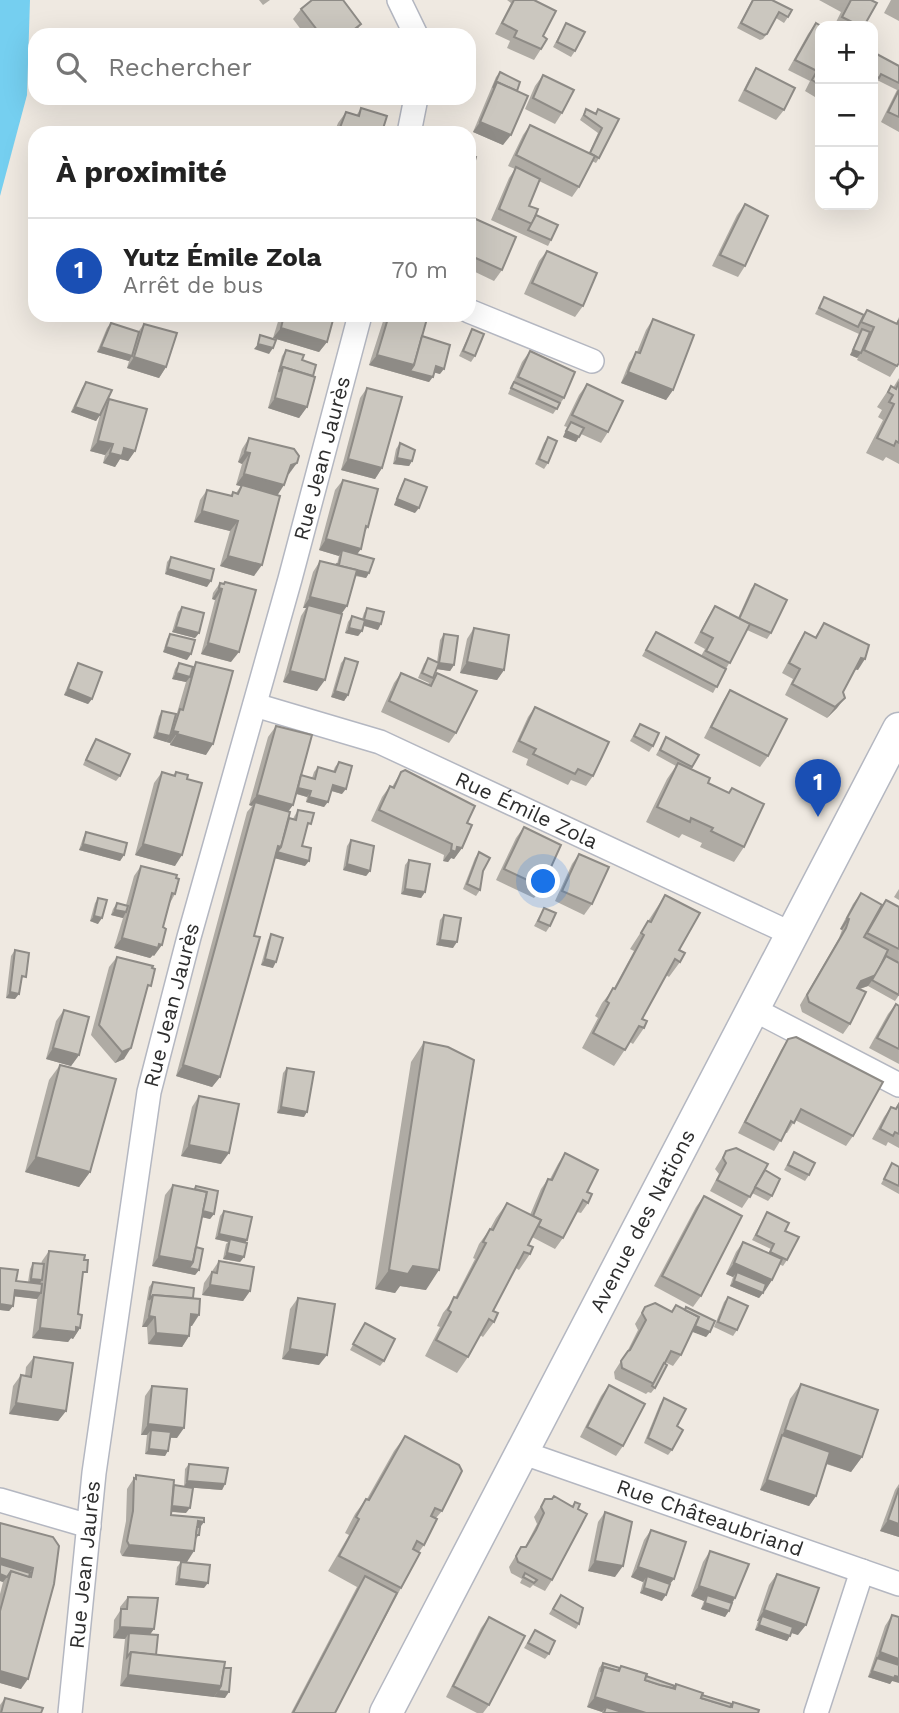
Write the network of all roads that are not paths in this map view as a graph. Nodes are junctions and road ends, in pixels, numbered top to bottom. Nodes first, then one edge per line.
1 (399, 0) edge
2 (413, 28) edge
3 (414, 105) edge
4 (410, 126) edge
5 (476, 314) edge
6 (358, 322) edge
7 (592, 361) dead end
8 (255, 705) junction
9 (899, 729) edge
10 (792, 934) junction
11 (753, 1009) junction
12 (899, 1085) edge
13 (521, 1452) junction
14 (0, 1500) edge
15 (89, 1526) junction
16 (862, 1571) junction
17 (899, 1584) edge
18 (70, 1713) edge
19 (386, 1713) edge
20 (816, 1713) edge

1 - 2 street
3 - 4 street
5 - 7 street
6 - 8 street, Rue Jean Jaurès
8 - 10 street, Rue Émile Zola
8 - 15 street, Rue Jean Jaurès
9 - 10 main road, Avenue des Nations
10 - 11 main road, Avenue des Nations
11 - 12 street
11 - 13 main road, Avenue des Nations
13 - 16 street, Rue Châteaubriand
13 - 19 main road, Avenue des Nations
14 - 15 street
15 - 18 street, Rue Jean Jaurès
16 - 17 street, Rue Châteaubriand
16 - 20 street

